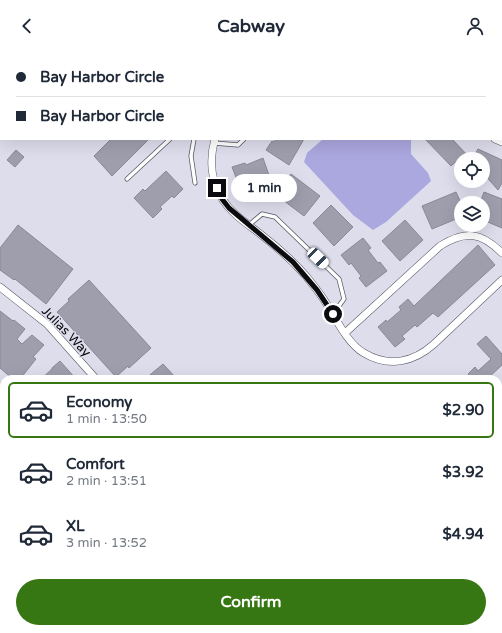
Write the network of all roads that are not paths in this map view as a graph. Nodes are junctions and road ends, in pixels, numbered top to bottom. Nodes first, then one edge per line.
1 (169, 140) edge
2 (194, 140) edge
3 (243, 140) edge
4 (215, 141) edge
5 (127, 179) dead end
6 (195, 183) dead end
7 (249, 225) junction
8 (502, 253) edge
9 (502, 280) edge
10 (0, 287) edge
11 (333, 314) junction
12 (346, 333) junction
13 (92, 375) edge

1 - 5 lane
2 - 6 lane
3 - 4 lane
4 - 7 street
7 - 11 street
7 - 11 lane
8 - 12 street
9 - 12 street
10 - 13 street, Julias Way
11 - 12 street

